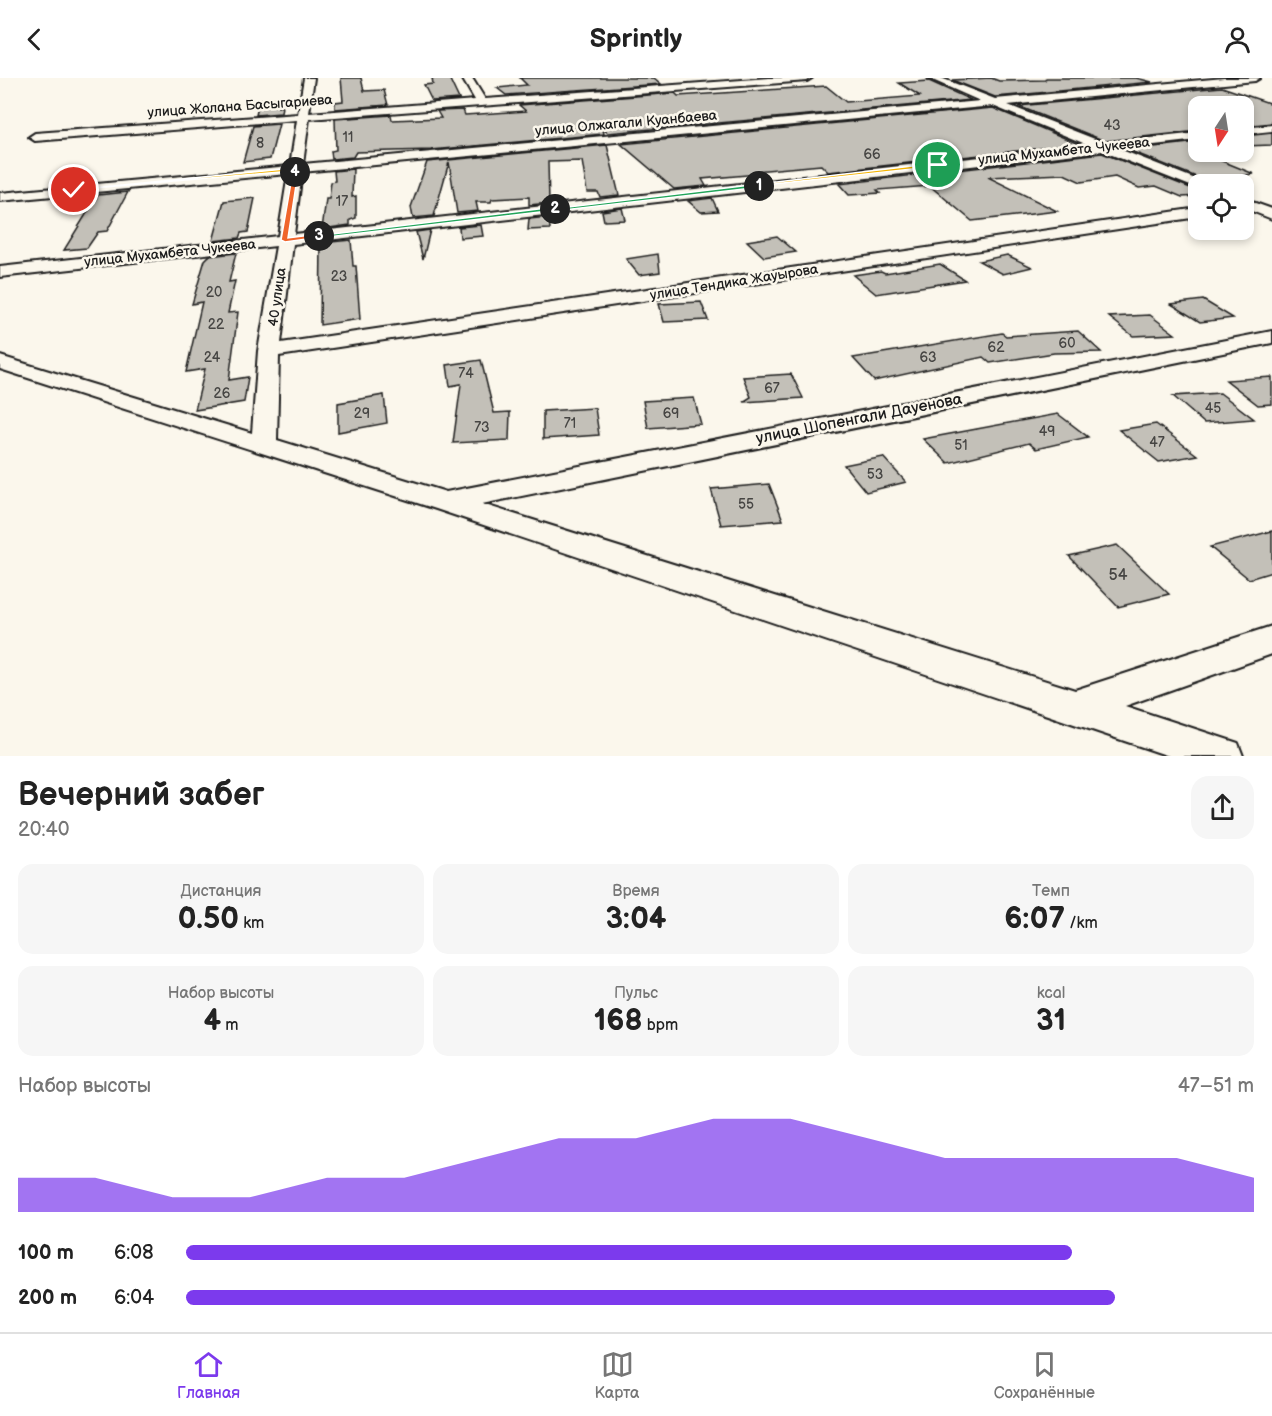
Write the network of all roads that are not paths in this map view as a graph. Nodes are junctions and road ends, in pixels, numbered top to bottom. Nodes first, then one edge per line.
1 (309, 78) edge
2 (467, 78) edge
3 (613, 78) edge
4 (807, 78) edge
5 (933, 78) edge
6 (1254, 79) edge
7 (765, 80) edge
8 (630, 92) junction
9 (482, 104) junction
10 (996, 104) junction
11 (302, 117) junction
12 (1272, 128) edge
13 (1254, 130) edge
14 (34, 137) dead end
15 (1188, 137) edge
16 (1101, 146) junction
17 (295, 169) junction
18 (1188, 181) edge
19 (0, 197) edge
20 (1272, 201) edge
21 (1254, 203) edge
22 (1254, 207) edge
23 (1188, 213) edge
24 (1272, 214) edge
25 (285, 240) junction
26 (0, 272) edge
27 (1272, 337) edge
28 (269, 351) junction
29 (0, 362) edge
30 (264, 445) junction
31 (446, 502) junction
32 (1272, 640) edge
33 (1072, 708) junction
34 (1224, 756) edge

1 - 11 street, 40 улица
2 - 9 street
3 - 8 street
4 - 7 street, улица Жолана Басыгариева
5 - 10 street
6 - 10 street, улица Олжагали Куанбаева
7 - 8 street, улица Жолана Басыгариева
8 - 9 street, улица Жолана Басыгариева
9 - 11 street, улица Жолана Басыгариева
10 - 16 street
10 - 17 street, улица Олжагали Куанбаева
11 - 14 street, улица Жолана Басыгариева
11 - 17 street, 40 улица
12 - 13 street
15 - 16 street, улица Мухамбета Чукеева
16 - 18 street
16 - 25 street, улица Мухамбета Чукеева
17 - 19 street, улица Олжагали Куанбаева
17 - 25 street, 40 улица
20 - 21 street
22 - 24 street
23 - 28 street, улица Тендика Жауырова
25 - 26 street, улица Мухамбета Чукеева
25 - 28 street, 40 улица
27 - 31 street, улица Шопенгали Дауенова
28 - 30 street, 40 улица
29 - 30 street
30 - 31 street
31 - 33 street
32 - 33 street
33 - 34 street

